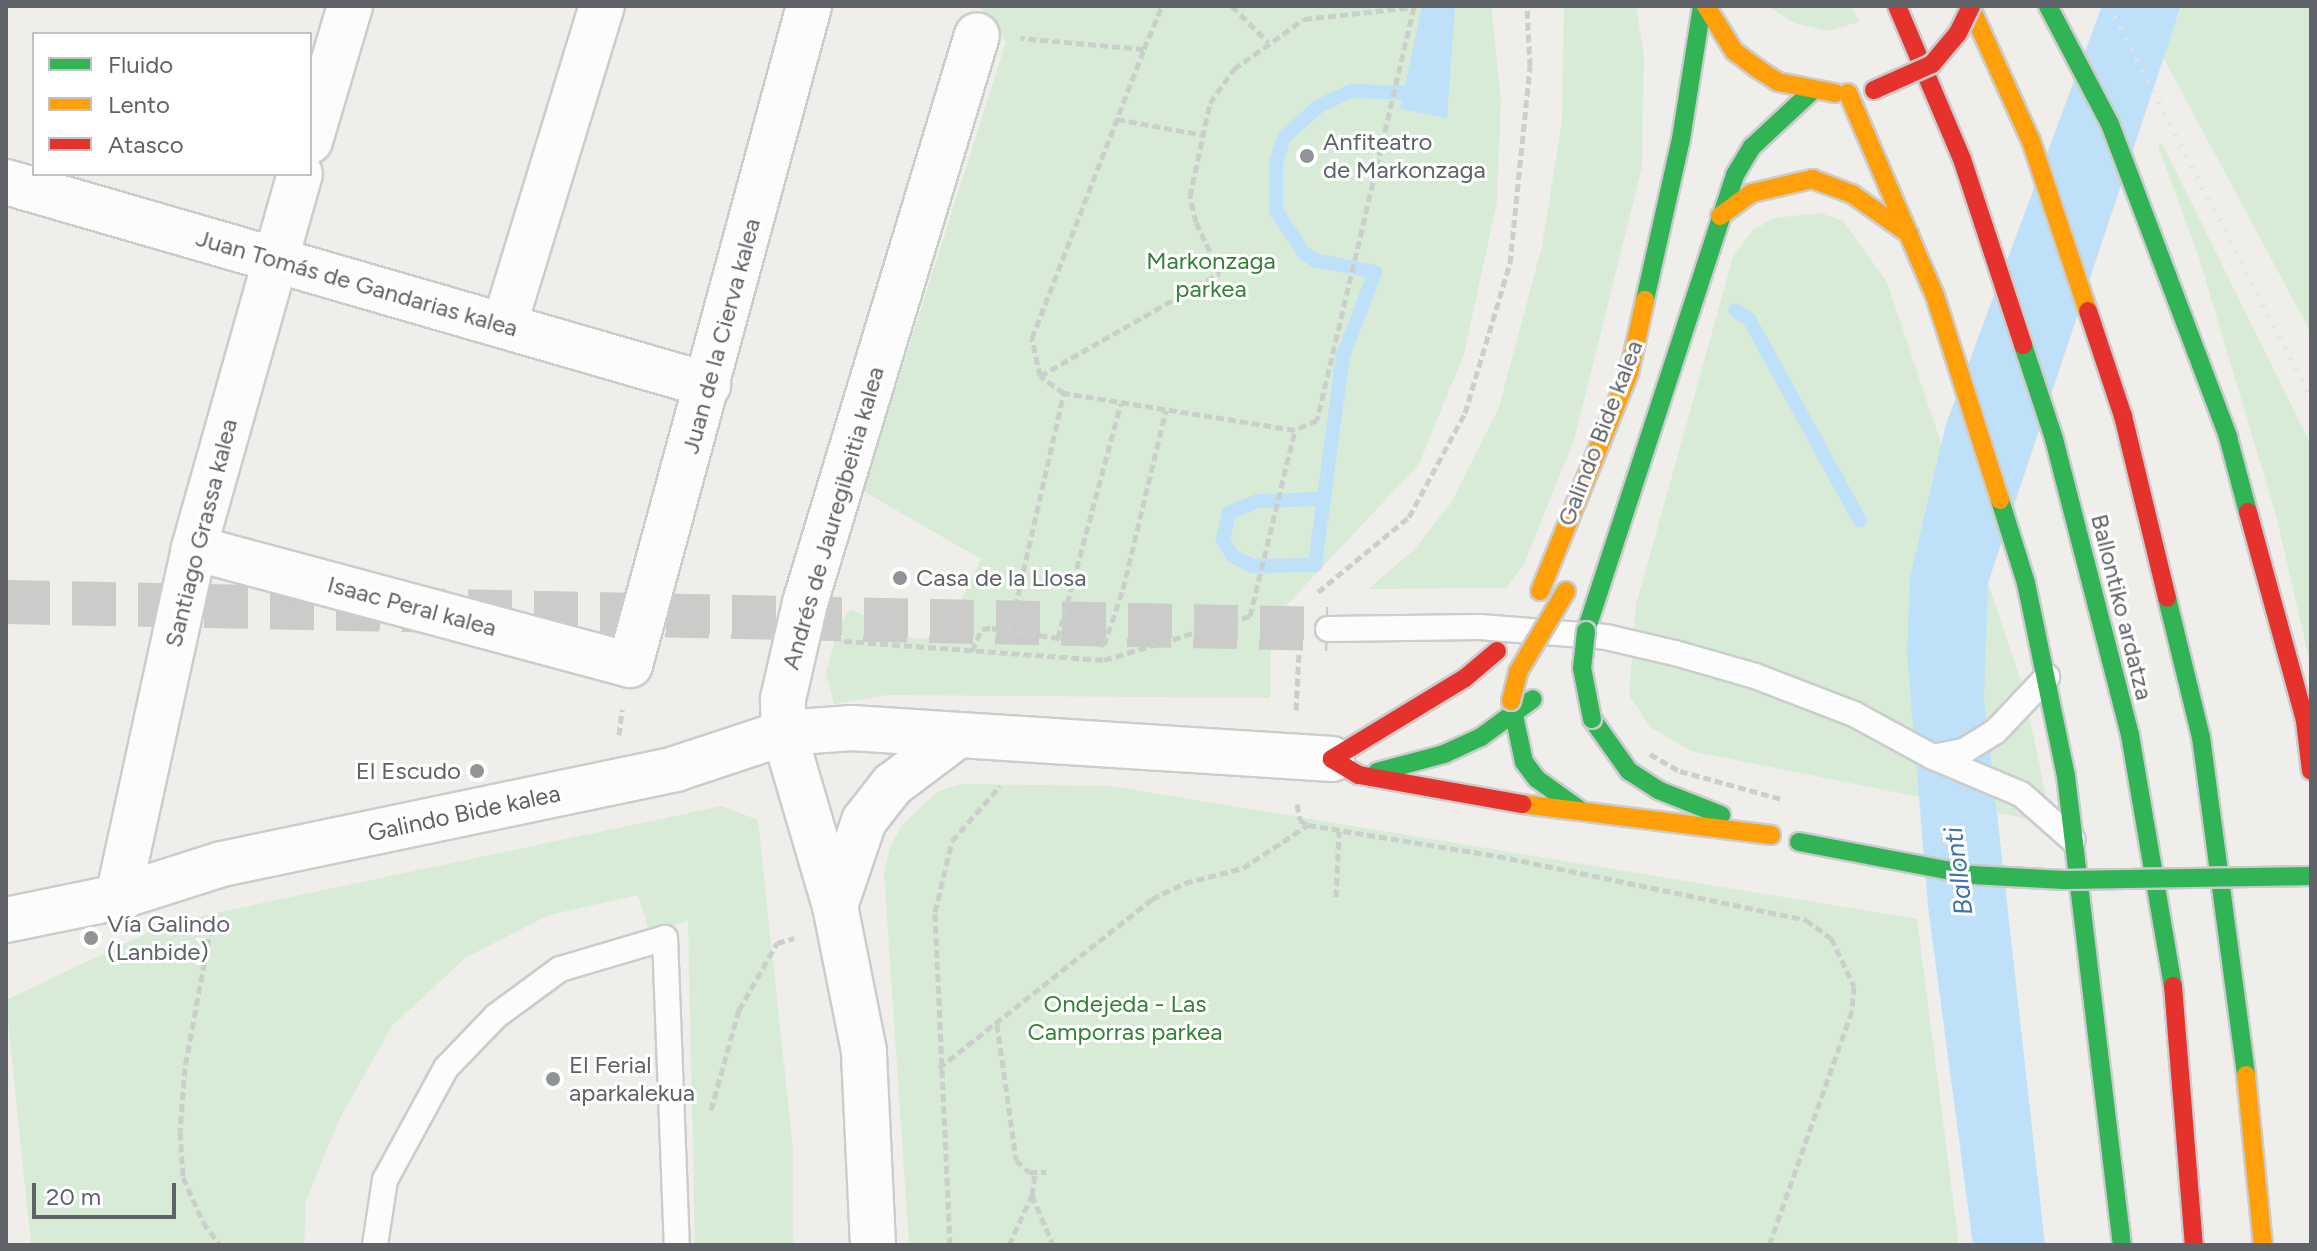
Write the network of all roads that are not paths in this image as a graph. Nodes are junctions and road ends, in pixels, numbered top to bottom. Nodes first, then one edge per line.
1 (350, 6) edge
2 (602, 6) edge
3 (809, 6) edge
4 (1704, 6) edge
5 (1897, 6) edge
6 (1971, 6) edge
7 (2048, 6) edge
8 (977, 35) road end
9 (1811, 92) junction
10 (1848, 93) junction
11 (312, 134) edge
12 (299, 176) edge
13 (6, 182) edge
14 (1720, 216) junction
15 (1909, 234) junction
16 (275, 258) junction
17 (504, 326) junction
18 (1629, 373) junction
19 (708, 385) junction
20 (1585, 536) dead end
21 (194, 548) junction
22 (1568, 584) dead end
23 (1328, 629) tunnel mouth
24 (1586, 631) junction
25 (1562, 663) dead end
26 (630, 665) joint
27 (2047, 677) junction
28 (1547, 682) dead end
29 (1511, 710) junction
30 (784, 733) junction
31 (940, 734) junction
32 (1933, 757) junction
33 (1345, 767) junction
34 (2311, 771) edge
35 (801, 797) junction
36 (1589, 816) junction
37 (1771, 835) junction
38 (2074, 841) junction
39 (2311, 876) edge
40 (118, 897) junction
41 (12, 907) edge
42 (837, 916) junction
43 (375, 1245) edge
44 (677, 1245) edge
45 (873, 1245) edge
46 (2122, 1245) edge
47 (2194, 1245) edge
48 (2263, 1245) edge

1 - 11 street
2 - 17 street
3 - 19 street, Juan de la Cierva kalea
4 - 9 main road
4 - 18 main road, Galindo Bide kalea
5 - 47 main road, Ballontiko ardatza
6 - 10 main road, bridge
6 - 48 main road, Ballontiko ardatza
7 - 34 main road
8 - 30 street, Andrés de Jauregibeitia kalea
9 - 10 main road
9 - 14 main road, Galindo Bide kalea
10 - 15 main road
12 - 16 street, Santiago Grassa kalea
13 - 16 street, Juan Tomás de Gandarias kalea
14 - 15 main road
14 - 24 main road, Galindo Bide kalea
15 - 27 main road
16 - 17 street, Juan Tomás de Gandarias kalea
16 - 21 street, Santiago Grassa kalea
17 - 19 street, Juan Tomás de Gandarias kalea
18 - 20 main road
18 - 33 main road, Galindo Bide kalea
19 - 26 street, Juan de la Cierva kalea
21 - 26 street, Isaac Peral kalea
21 - 40 street, Santiago Grassa kalea
22 - 29 main road, bridge
23 - 32 lane
24 - 25 main road
24 - 37 main road, bridge
27 - 32 lane
27 - 38 main road
28 - 29 main road
29 - 33 main road
29 - 36 main road
30 - 31 street, Galindo Bide kalea
30 - 35 street, Andrés de Jauregibeitia kalea
30 - 40 street, Galindo Bide kalea
31 - 33 street, Galindo Bide kalea
31 - 35 street, Galindo Bide kalea
31 - 42 street
32 - 38 lane
33 - 36 main road
35 - 42 street, Andrés de Jauregibeitia kalea
36 - 37 main road
37 - 39 main road, bridge
38 - 46 main road
40 - 41 street, Galindo Bide kalea
42 - 45 street, Andrés de Jauregibeitia kalea
43 - 44 lane

